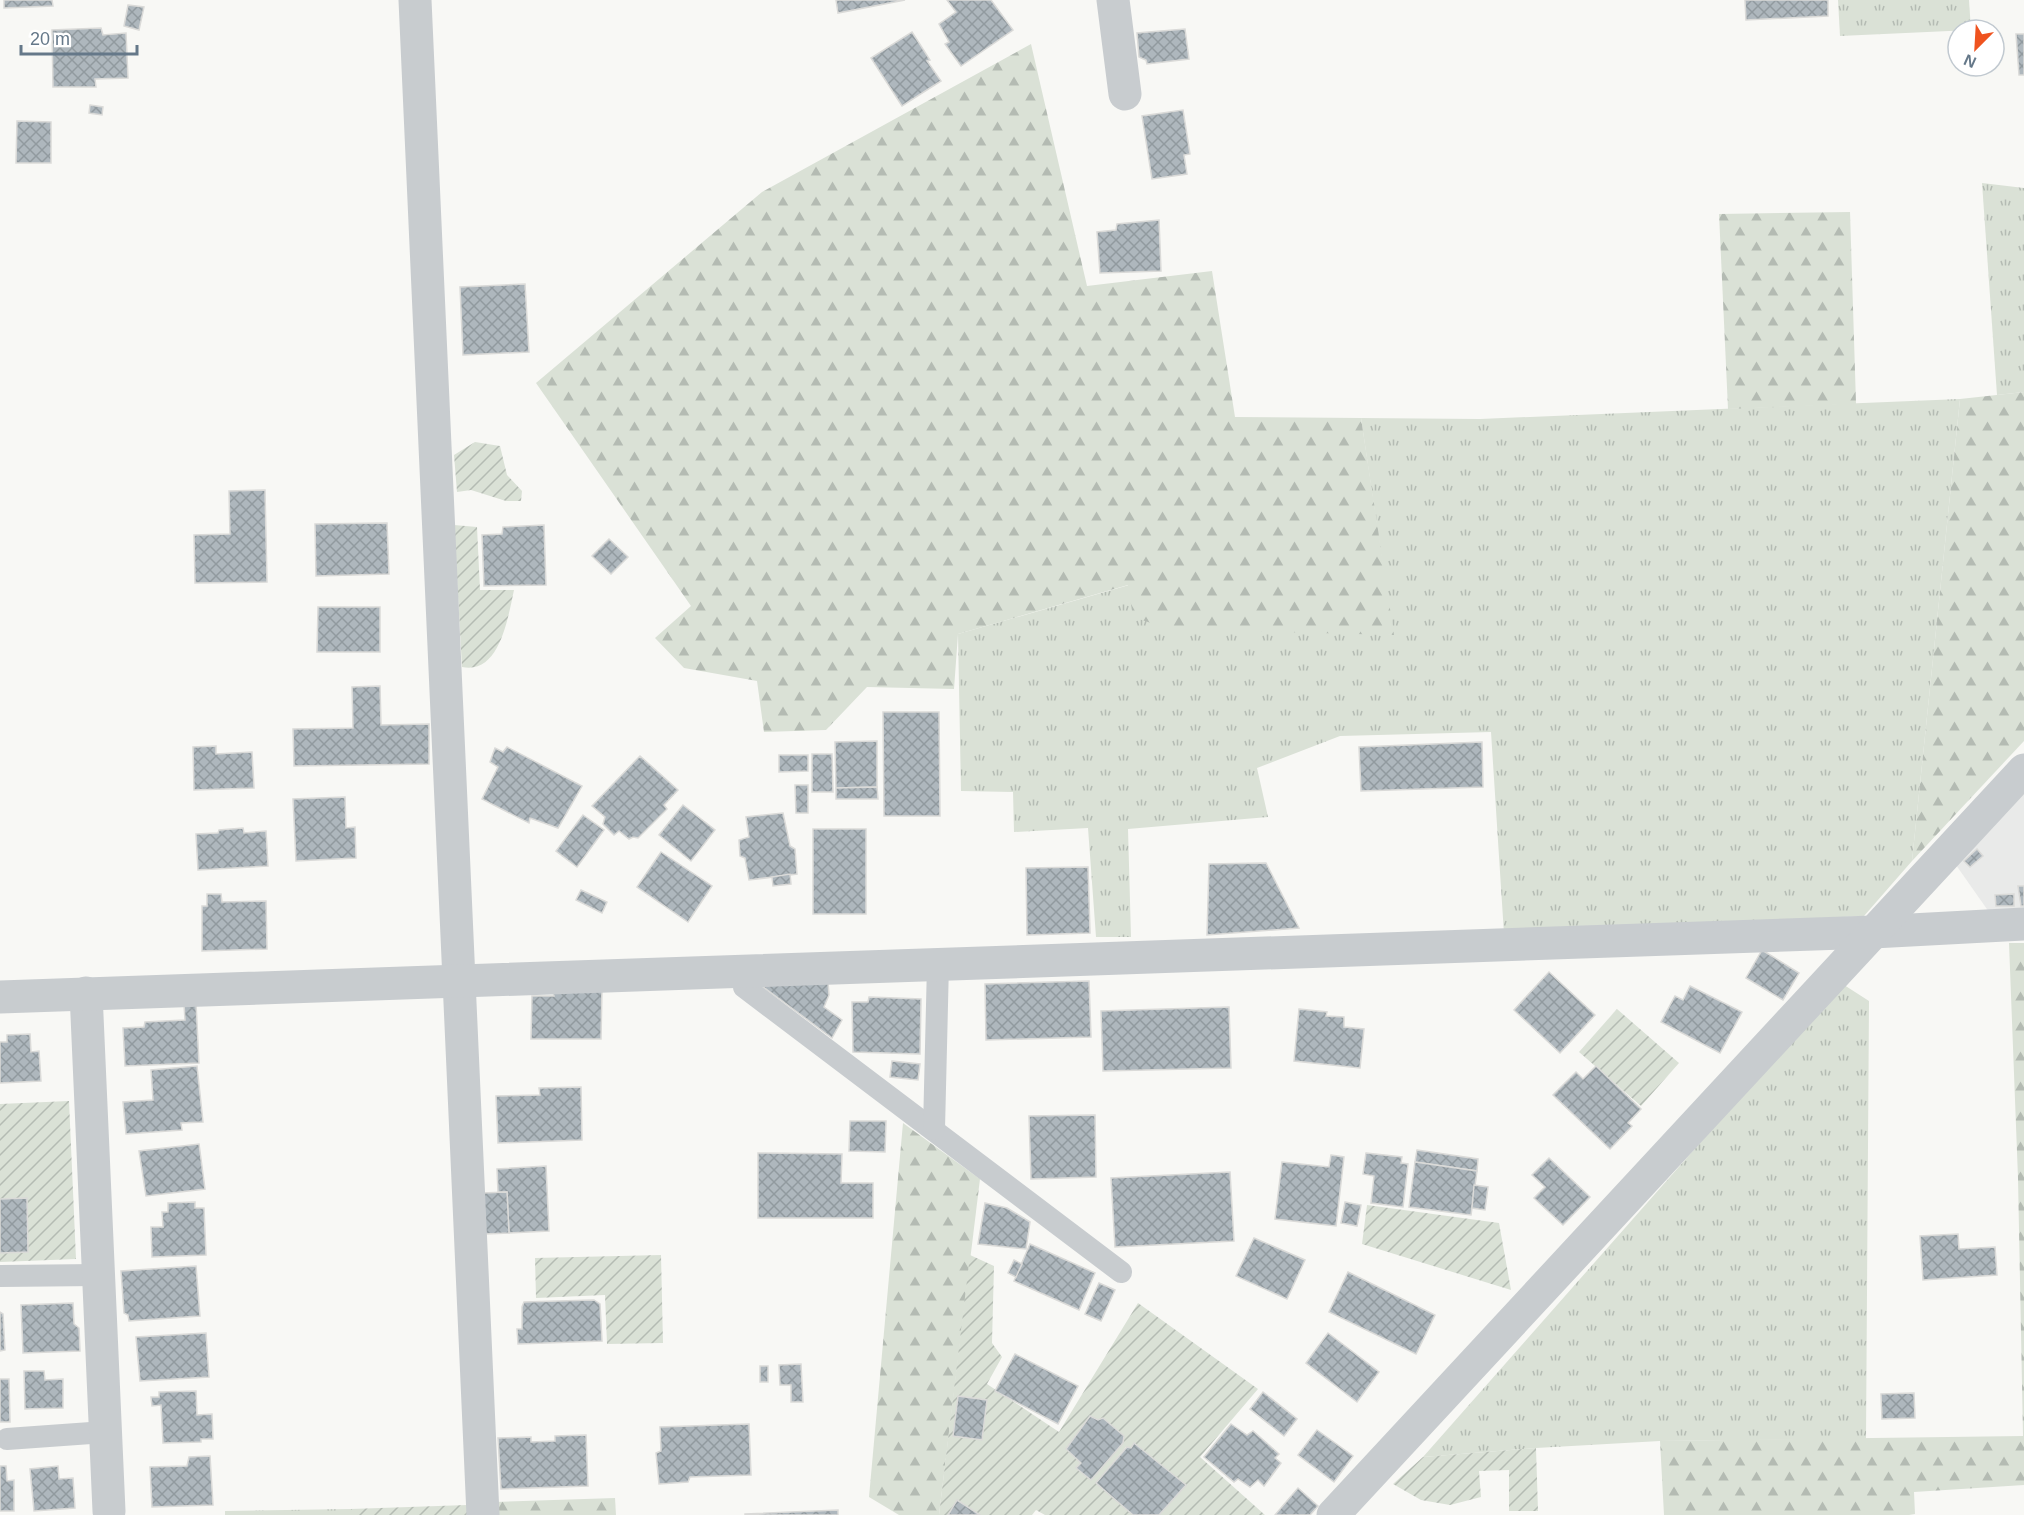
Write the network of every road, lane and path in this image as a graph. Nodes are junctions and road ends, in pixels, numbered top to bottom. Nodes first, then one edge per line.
1 (415, 0) edge
2 (1113, 0) edge
3 (1125, 94) dead end
4 (2024, 770) edge
5 (2024, 924) edge
6 (1873, 932) junction
7 (938, 964) junction
8 (743, 971) junction
9 (459, 981) junction
10 (86, 993) junction
11 (0, 997) edge
12 (934, 1129) junction
13 (1121, 1272) dead end
14 (98, 1275) junction
15 (0, 1276) edge
16 (105, 1432) junction
17 (7, 1439) dead end
18 (108, 1511) dead end
19 (483, 1515) edge
20 (1333, 1515) edge

1 - 9 street
2 - 3 street
4 - 6 street
5 - 6 street
6 - 7 street
6 - 20 street
7 - 8 street
7 - 12 lane
8 - 9 street
8 - 12 lane
9 - 10 street
9 - 19 street
10 - 11 street
10 - 14 street
12 - 13 lane
14 - 15 lane
14 - 16 street
16 - 17 lane
16 - 18 street

